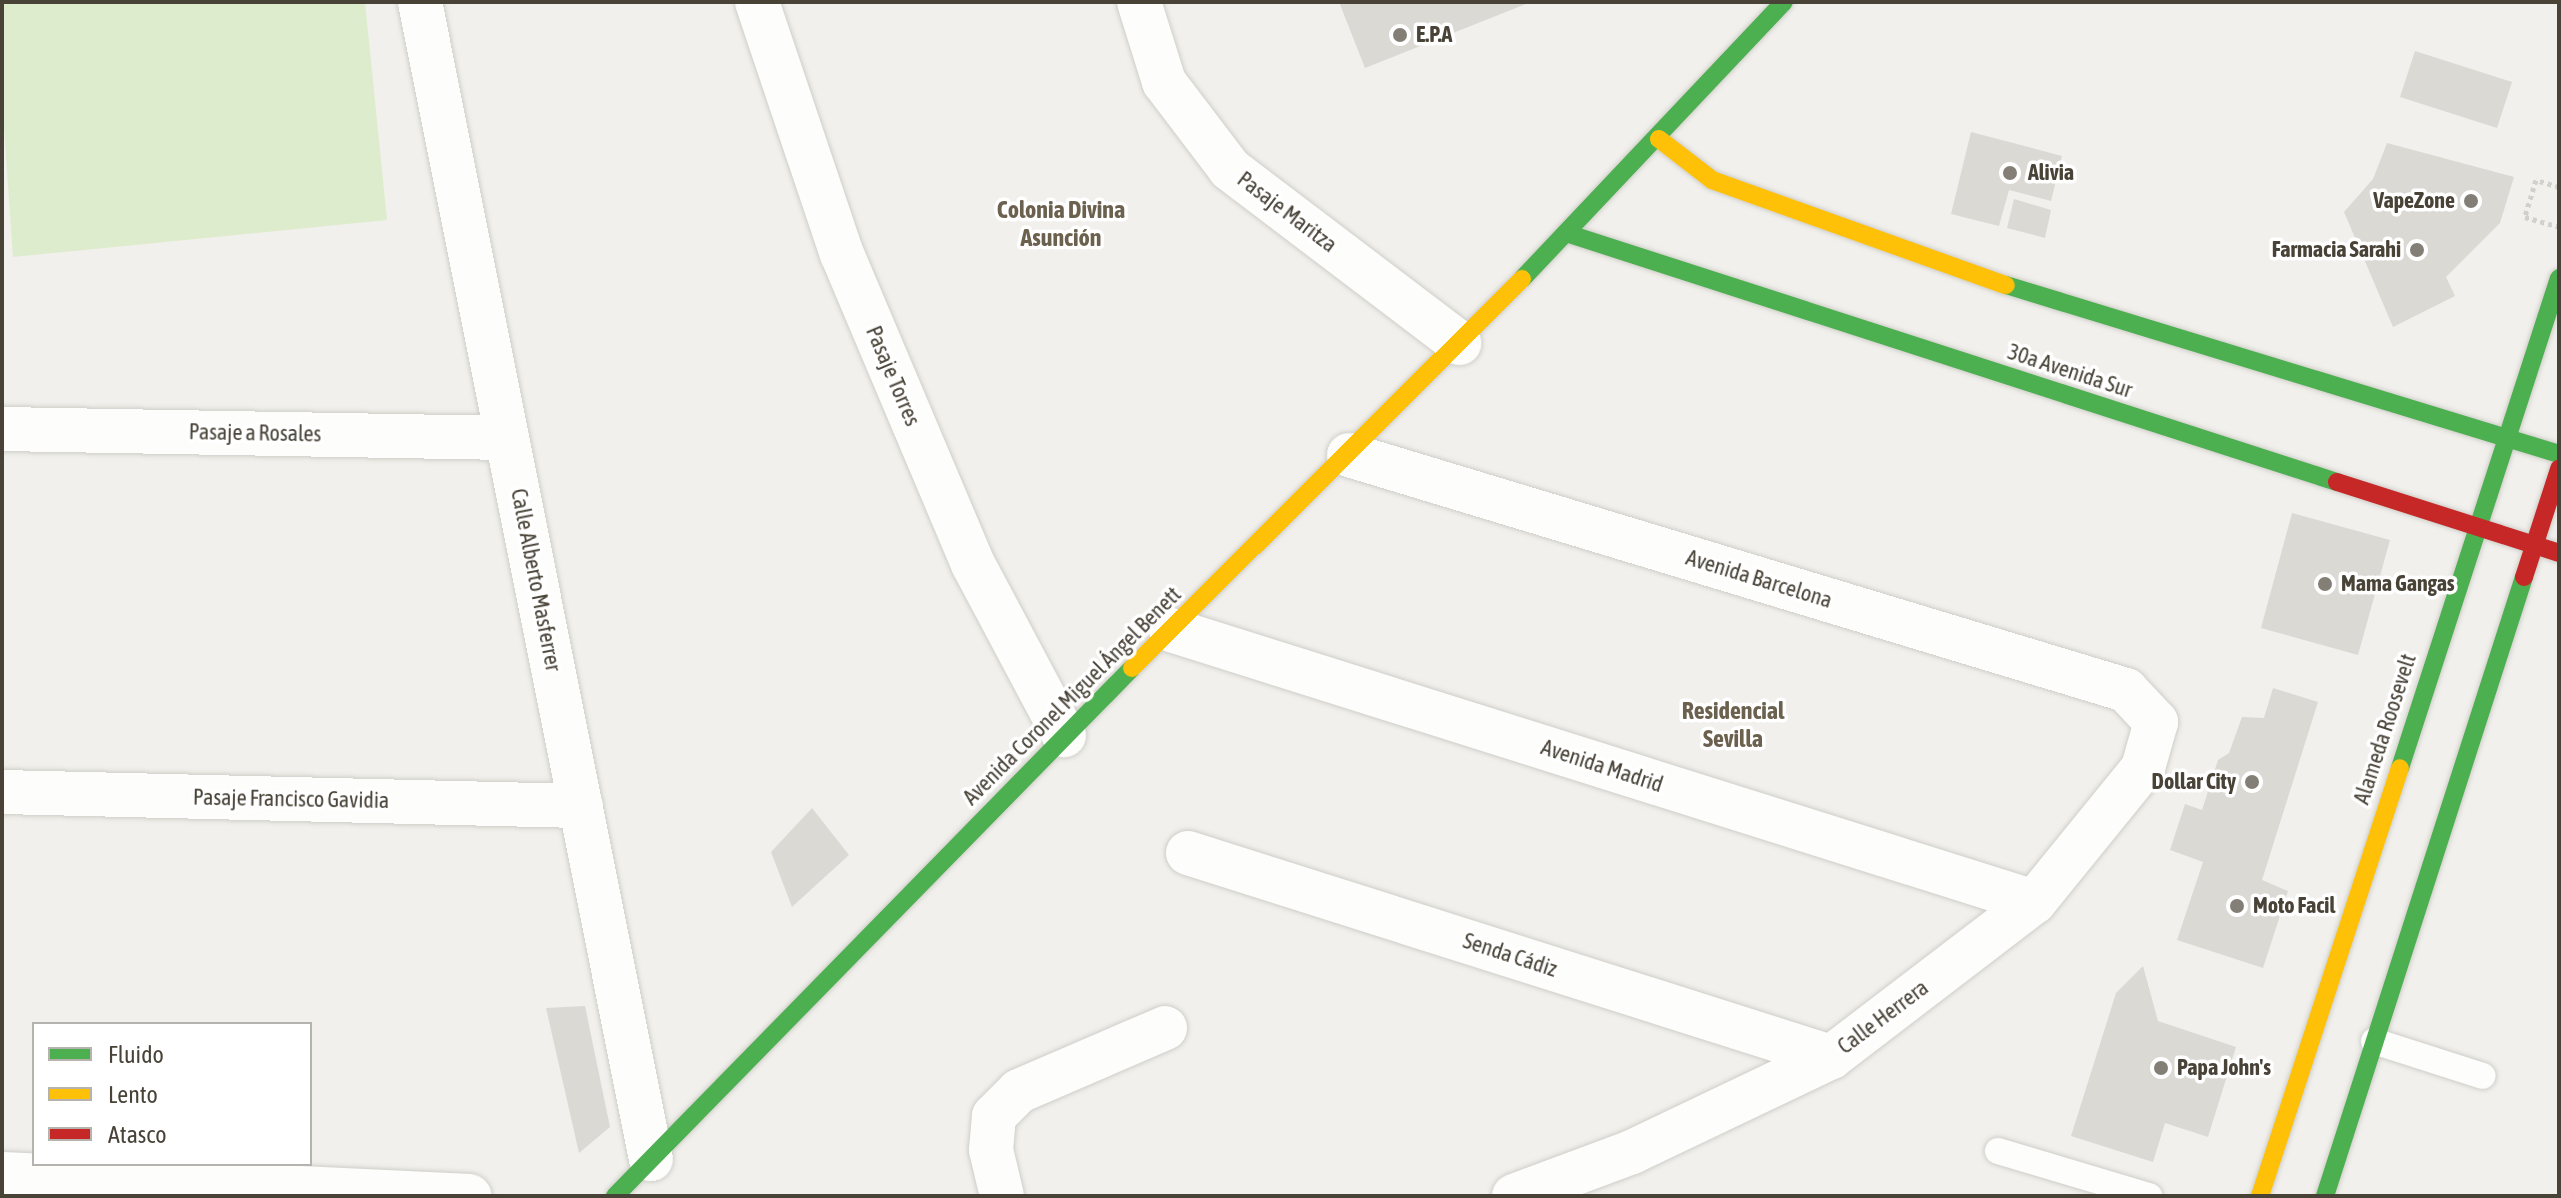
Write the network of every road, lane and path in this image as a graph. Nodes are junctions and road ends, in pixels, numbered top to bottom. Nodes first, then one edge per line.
1 (420, 2) edge
2 (757, 2) edge
3 (1139, 2) edge
4 (1784, 2) edge
5 (1659, 139) junction
6 (2559, 187) edge
7 (2559, 227) edge
8 (1566, 233) junction
9 (2559, 278) edge
10 (1459, 343) junction
11 (2, 429) edge
12 (507, 438) junction
13 (2507, 438) junction
14 (2559, 454) edge
15 (1349, 455) junction
16 (2559, 469) edge
17 (2475, 528) junction
18 (2532, 544) junction
19 (2559, 553) edge
20 (1171, 630) junction
21 (2156, 722) joint
22 (1064, 735) junction
23 (2, 792) edge
24 (581, 806) junction
25 (1188, 853) dead end
26 (2034, 902) junction
27 (1165, 1028) dead end
28 (2374, 1041) junction
29 (1831, 1057) junction
30 (2483, 1076) dead end
31 (1998, 1151) dead end
32 (651, 1159) junction
33 (2, 1174) edge
34 (469, 1196) edge
35 (615, 1196) edge
36 (1002, 1196) edge
37 (1514, 1196) edge
38 (2149, 1196) edge
39 (2260, 1196) edge
40 (2325, 1196) edge

1 - 12 street, Calle Alberto Masferrer
2 - 22 street, Pasaje Torres
3 - 10 street, Pasaje Maritza
4 - 5 main road, Avenida Coronel Miguel Ángel Benett
5 - 8 main road, Avenida Coronel Miguel Ángel Benett
5 - 13 main road
6 - 7 path
8 - 10 main road, Avenida Coronel Miguel Ángel Benett
8 - 17 main road, 30a Avenida Sur
9 - 13 main road, Alameda Roosevelt
10 - 15 main road, Avenida Coronel Miguel Ángel Benett
11 - 12 street, Pasaje a Rosales
12 - 24 street, Calle Alberto Masferrer
13 - 14 main road
13 - 17 main road, Alameda Roosevelt
15 - 20 main road, Avenida Coronel Miguel Ángel Benett
15 - 21 street, Avenida Barcelona
16 - 18 main road
17 - 18 main road, 30a Avenida Sur
17 - 39 main road, Alameda Roosevelt
18 - 19 main road, 30a Avenida Sur
18 - 28 main road
20 - 22 main road, Avenida Coronel Miguel Ángel Benett
20 - 26 street, Avenida Madrid
21 - 26 street, Calle Herrera
22 - 32 main road, Avenida Coronel Miguel Ángel Benett
23 - 24 street, Pasaje Francisco Gavidia
24 - 32 street, Calle Alberto Masferrer
25 - 29 street, Senda Cádiz
26 - 29 street, Calle Herrera
27 - 36 street
28 - 30 lane
28 - 40 main road
29 - 37 street, Calle Herrera
31 - 38 lane
32 - 35 main road, Avenida Coronel Miguel Ángel Benett
33 - 34 street

